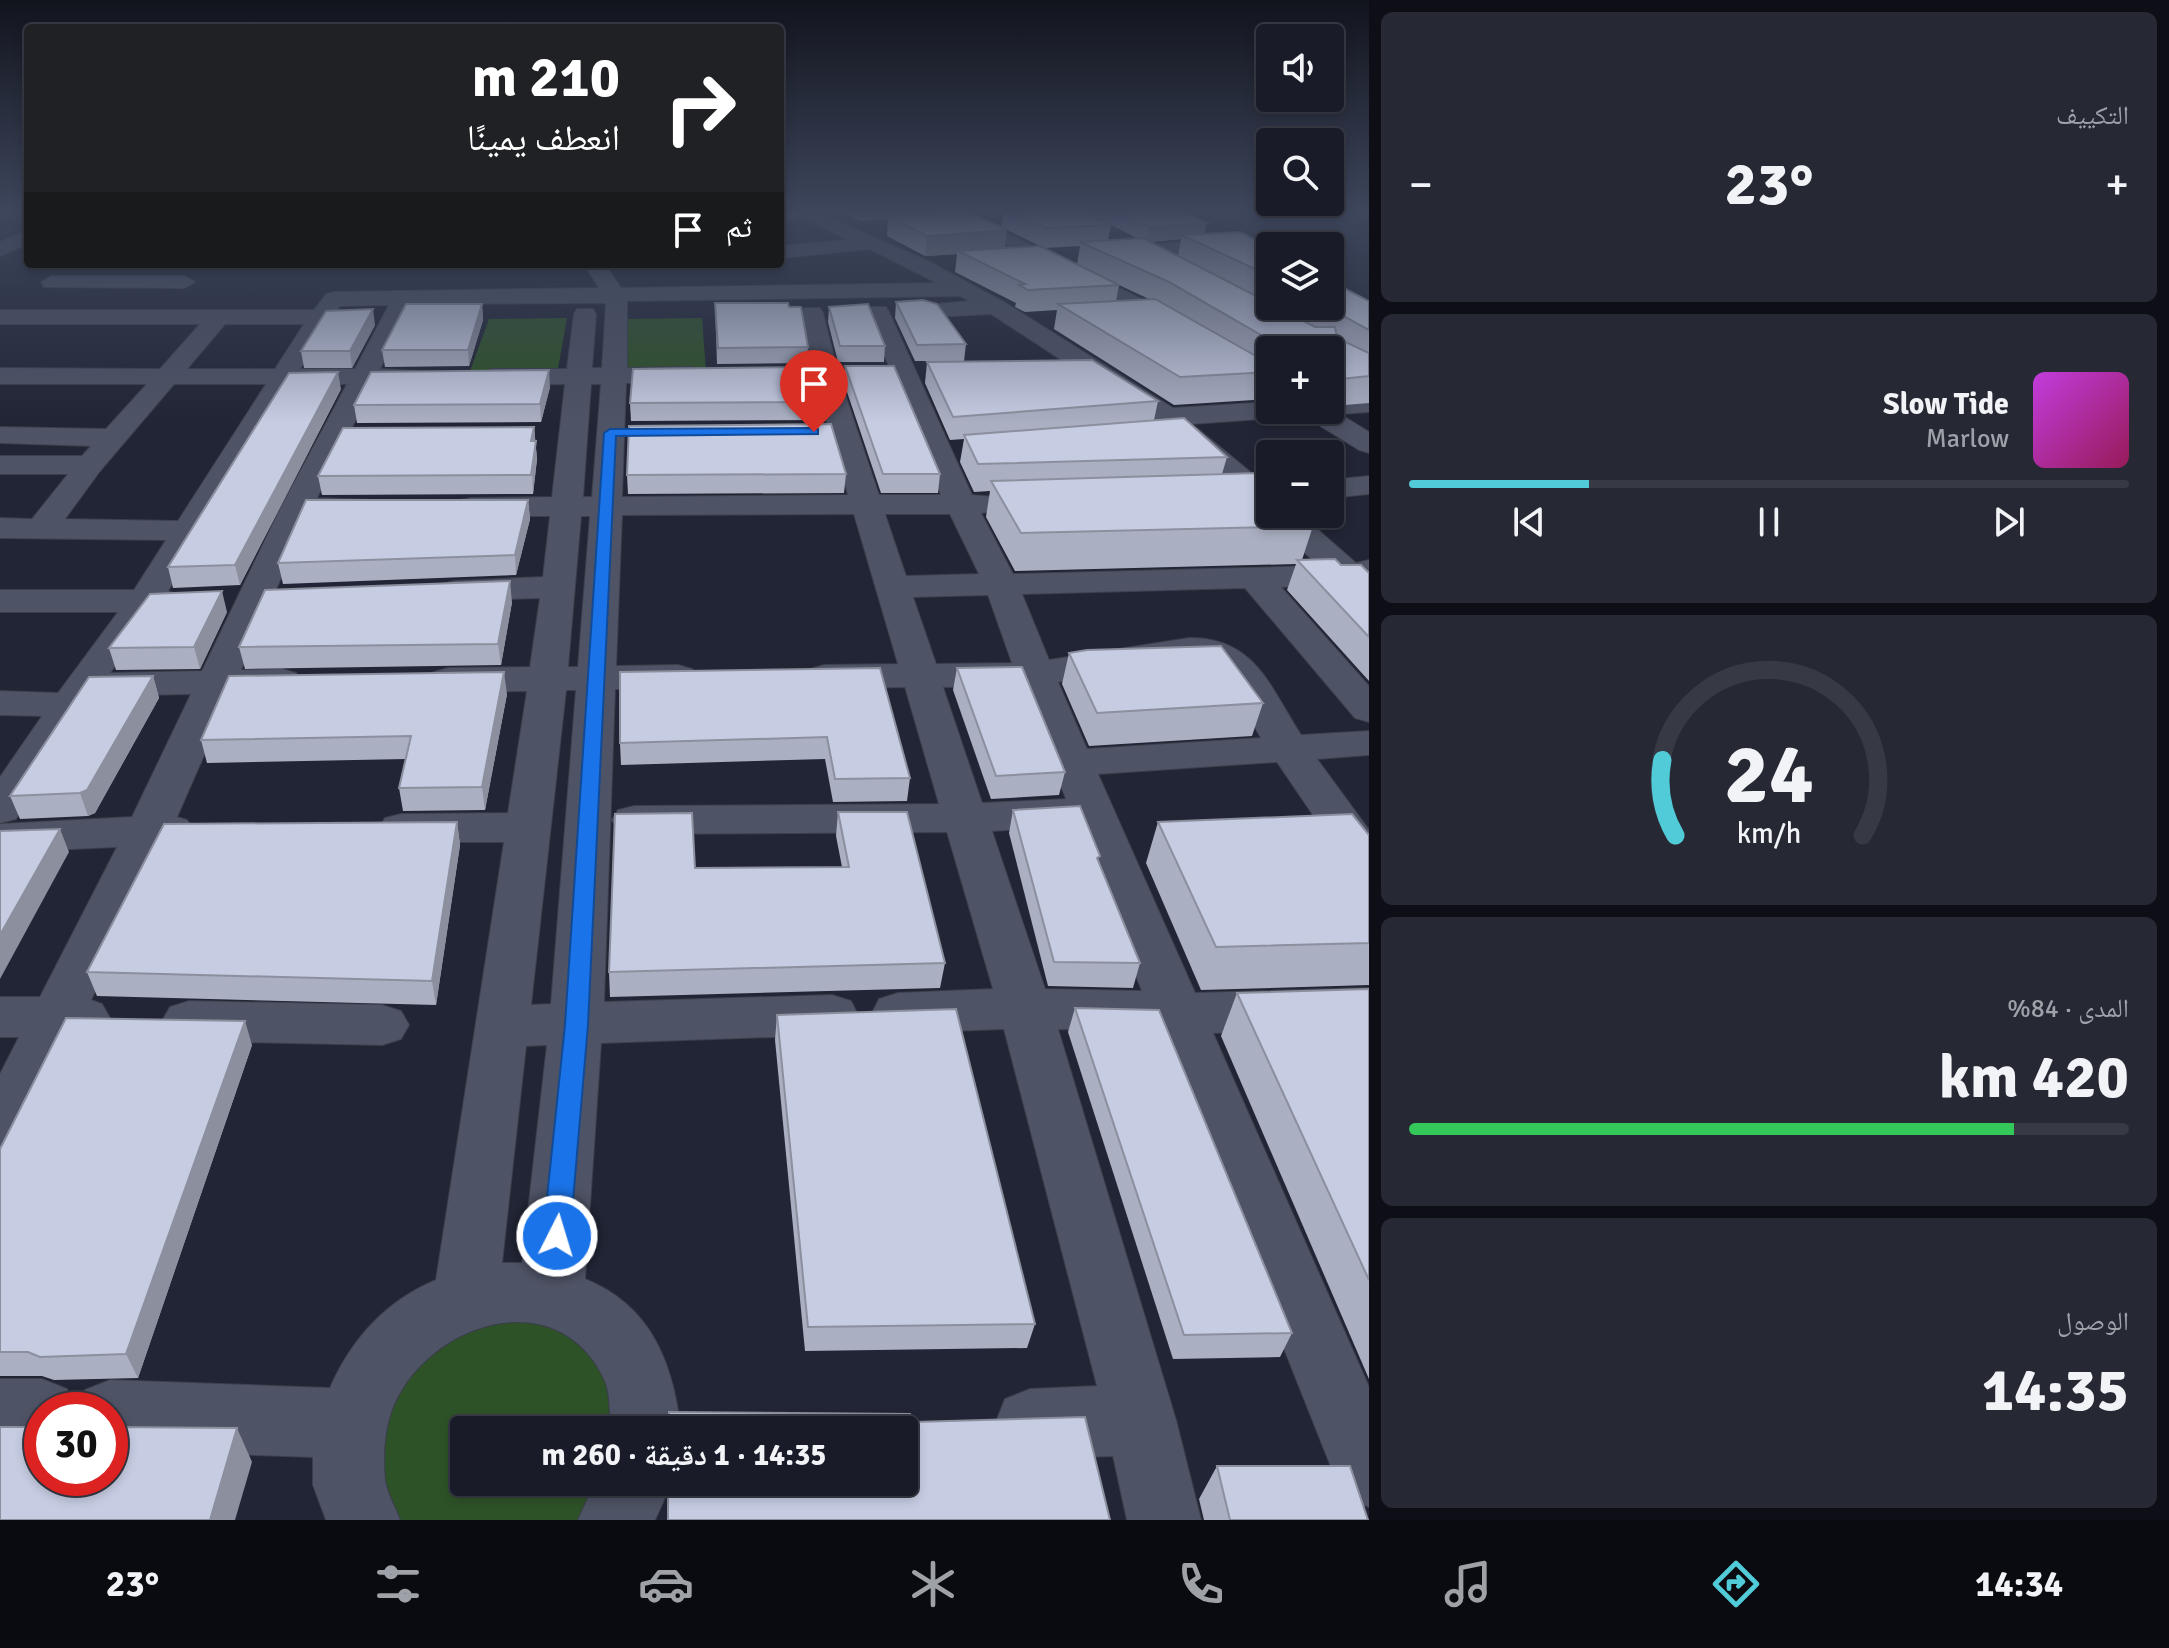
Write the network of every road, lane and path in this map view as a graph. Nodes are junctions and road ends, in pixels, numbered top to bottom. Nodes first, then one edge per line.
1 (55, 281) edge
2 (599, 281) edge
3 (737, 281) edge
4 (951, 281) edge
5 (1089, 281) edge
6 (184, 282) joint
7 (966, 289) junction
8 (748, 292) junction
9 (23, 303) edge
10 (399, 307) junction
11 (996, 307) junction
12 (605, 308) junction
13 (1196, 311) edge
14 (878, 312) junction
15 (812, 313) junction
16 (1154, 314) junction
17 (320, 317) junction
18 (1108, 317) edge
19 (115, 318) junction
20 (151, 318) junction
21 (218, 318) junction
22 (1063, 319) edge
23 (1018, 322) junction
24 (0, 334) edge
25 (1094, 370) junction
26 (1047, 371) edge
27 (903, 372) junction
28 (935, 372) edge
29 (837, 373) junction
30 (720, 374) edge
31 (1256, 375) edge
32 (0, 376) edge
33 (596, 376) junction
34 (55, 377) junction
35 (168, 378) junction
36 (363, 378) junction
37 (282, 379) junction
38 (1369, 404) edge
39 (1344, 406) edge
40 (1256, 414) edge
41 (1337, 424) edge
42 (1168, 429) junction
43 (0, 435) edge
44 (114, 438) junction
45 (1369, 444) edge
46 (0, 465) edge
47 (90, 465) junction
48 (1369, 485) edge
49 (1344, 488) edge
50 (1256, 492) edge
51 (1214, 497) edge
52 (1256, 501) edge
53 (1008, 504) edge
54 (867, 505) junction
55 (961, 505) junction
56 (586, 506) junction
57 (297, 507) junction
58 (437, 507) edge
59 (391, 508) edge
60 (42, 528) junction
61 (1301, 528) edge
62 (2, 530) edge
63 (187, 531) junction
64 (1254, 577) junction
65 (1362, 579) edge
66 (1001, 584) junction
67 (557, 587) junction
68 (894, 587) junction
69 (415, 592) edge
70 (272, 597) junction
71 (0, 601) edge
72 (144, 602) junction
73 (1035, 674) junction
74 (919, 676) junction
75 (720, 677) edge
76 (796, 677) edge
77 (597, 678) junction
78 (548, 679) junction
79 (406, 680) edge
80 (311, 681) edge
81 (216, 682) junction
82 (76, 695) junction
83 (0, 703) edge
84 (1369, 710) edge
85 (1369, 743) edge
86 (1288, 748) junction
87 (1071, 763) junction
88 (0, 809) edge
89 (1092, 811) junction
90 (965, 818) junction
91 (589, 820) junction
92 (530, 827) junction
93 (355, 829) edge
94 (212, 830) edge
95 (148, 831) junction
96 (0, 838) edge
97 (1369, 863) edge
98 (1025, 1008) junction
99 (1369, 1008) edge
100 (1175, 1011) junction
101 (0, 1017) edge
102 (57, 1018) junction
103 (382, 1025) dead end
104 (576, 1025) junction
105 (503, 1026) junction
106 (0, 1131) edge
107 (551, 1296) junction
108 (466, 1298) junction
109 (0, 1414) edge
110 (24, 1414) edge
111 (128, 1415) edge
112 (644, 1416) edge
113 (1141, 1420) junction
114 (351, 1424) junction
115 (965, 1426) edge
116 (1363, 1445) edge
117 (628, 1496) edge
118 (363, 1520) edge
119 (615, 1520) edge
120 (1164, 1520) edge

1 - 9 street
2 - 12 street
3 - 8 street
4 - 7 street
5 - 16 street
6 - 9 street
6 - 20 street
7 - 8 street
7 - 11 street
8 - 12 street
9 - 19 street
9 - 24 street
10 - 12 street
10 - 12 street
10 - 17 street
10 - 36 street
11 - 14 street
11 - 23 street
12 - 15 street
12 - 33 street
13 - 16 street
14 - 15 street
14 - 27 street
15 - 29 street
16 - 18 street
16 - 31 street
17 - 21 street
17 - 37 street
19 - 20 street
19 - 34 street
20 - 21 street
21 - 35 street
22 - 23 street
23 - 25 street
25 - 26 street
25 - 42 street
27 - 28 street
27 - 29 street
27 - 55 street
29 - 54 street
30 - 33 street
32 - 34 street
33 - 36 street
33 - 56 street
34 - 35 street
35 - 37 street
35 - 44 street
36 - 37 street
36 - 57 street
37 - 63 street
38 - 39 street
40 - 42 street
41 - 45 street
42 - 50 street
43 - 44 street
44 - 47 street
46 - 47 street
47 - 60 street
48 - 49 street
51 - 52 street
53 - 55 street
54 - 55 street
54 - 56 street
54 - 68 street
55 - 66 street
56 - 58 street
56 - 67 street
56 - 77 street
57 - 59 street
57 - 70 street
60 - 62 street
60 - 63 street
61 - 65 street
63 - 72 street
64 - 65 street
64 - 66 street
64 - 84 street
66 - 68 street
66 - 73 street
67 - 69 street
67 - 78 street
68 - 74 street
70 - 72 street
70 - 81 street
71 - 72 street
72 - 82 street
73 - 74 street
73 - 86 street
73 - 87 street
74 - 76 street
74 - 90 street
75 - 77 street
77 - 78 street
77 - 91 street
78 - 79 street
78 - 92 street
80 - 81 street
81 - 82 street
81 - 95 street
82 - 83 street
82 - 88 street
85 - 86 street
86 - 87 street
86 - 97 street
87 - 89 street
89 - 90 street
89 - 100 street
90 - 91 street
90 - 98 street
91 - 104 street
92 - 93 street
92 - 105 street
94 - 95 street
95 - 96 street
95 - 102 street
98 - 100 street
98 - 104 street
98 - 113 street
99 - 100 street
100 - 116 street
101 - 102 street
102 - 103 street
102 - 106 street
104 - 105 street
104 - 107 street
105 - 108 street
107 - 108 street
107 - 112 street
108 - 114 street
109 - 110 street
111 - 114 street
113 - 115 street
113 - 120 street
114 - 118 street
117 - 119 street

